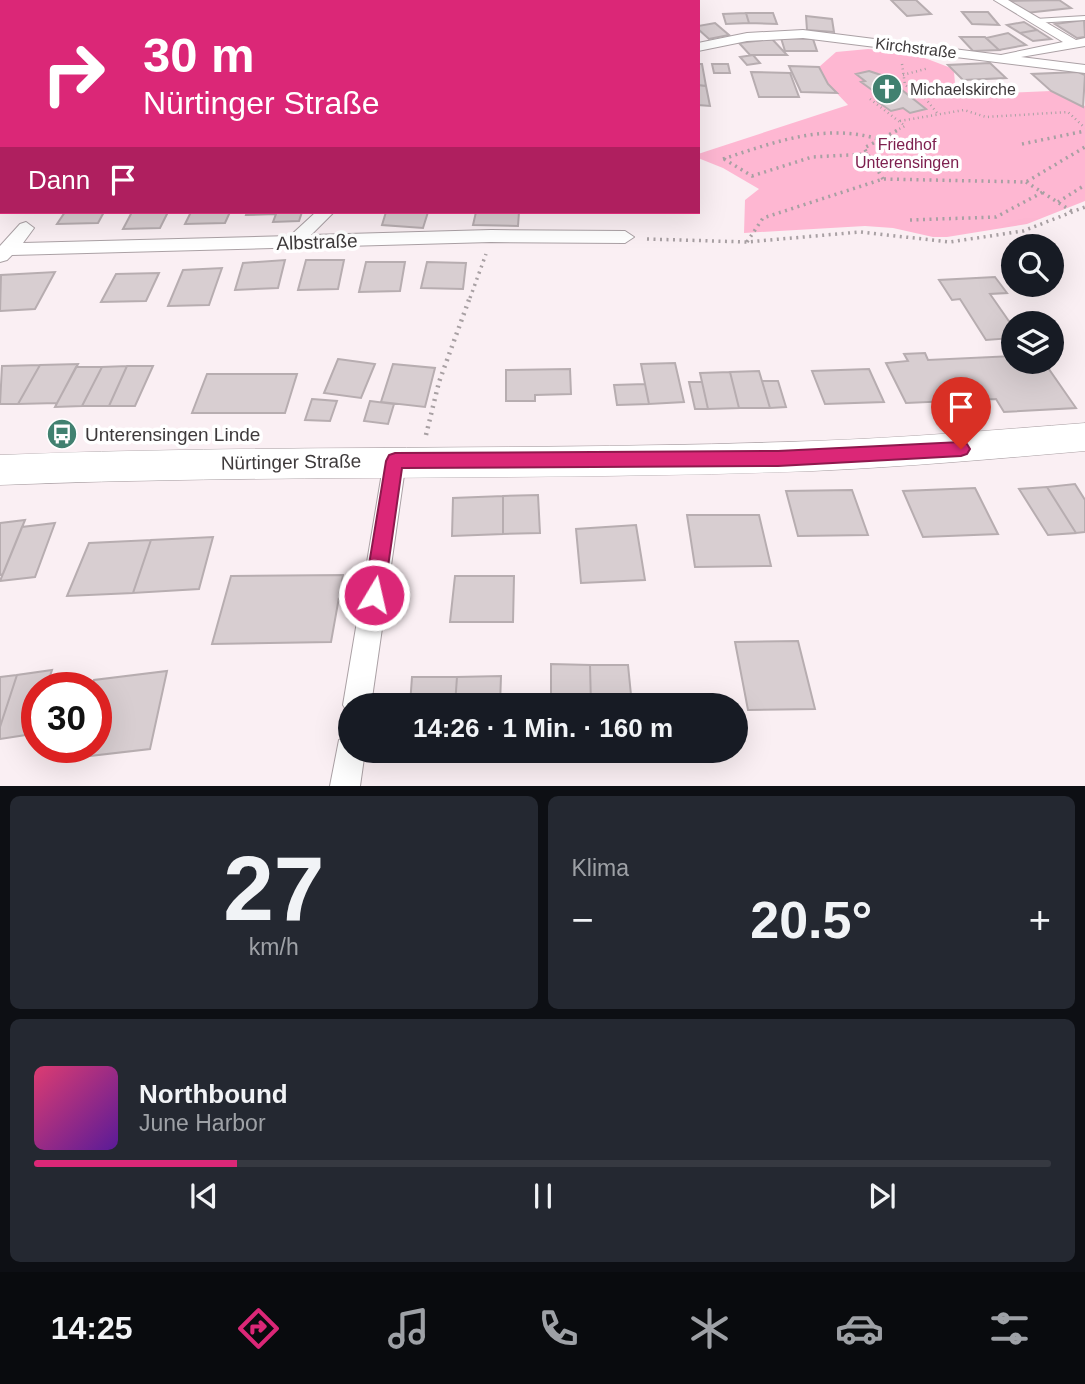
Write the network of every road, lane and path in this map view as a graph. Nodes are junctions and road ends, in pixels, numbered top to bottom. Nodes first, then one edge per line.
1 (1000, 0) edge
2 (1085, 18) edge
3 (1035, 21) junction
4 (1079, 43) edge
5 (899, 46) junction
6 (700, 47) edge
7 (1002, 58) junction
8 (1085, 69) edge
9 (948, 86) dead end
10 (920, 94) junction
11 (870, 99) dead end
12 (938, 114) junction
13 (900, 121) junction
14 (1085, 129) edge
15 (881, 141) junction
16 (1022, 144) dead end
17 (1085, 147) edge
18 (868, 154) junction
19 (883, 179) junction
20 (1026, 182) junction
21 (1085, 185) edge
22 (1043, 192) junction
23 (1058, 202) junction
24 (1085, 207) edge
25 (1073, 212) junction
26 (324, 214) edge
27 (910, 220) dead end
28 (26, 228) dead end
29 (491, 236) junction
30 (625, 237) joint
31 (747, 242) junction
32 (292, 243) junction
33 (4, 253) edge
34 (1085, 437) edge
35 (409, 460) junction
36 (0, 470) edge
37 (360, 693) edge
38 (348, 763) edge
39 (345, 786) edge

1 - 3 street
2 - 3 lane
3 - 4 street
4 - 7 street
5 - 6 street, Kirchstraße
5 - 7 street, Kirchstraße
5 - 10 path
7 - 8 street, Kirchstraße
9 - 10 path
10 - 12 path
11 - 13 path
12 - 13 path
12 - 14 path
13 - 15 path
14 - 16 path
15 - 18 path
15 - 18 path
17 - 20 path
18 - 19 path
19 - 20 path
19 - 31 path
20 - 22 path
21 - 23 path
22 - 23 path
22 - 27 path
23 - 25 path
24 - 25 path
25 - 31 path
26 - 32 street
28 - 33 street
29 - 30 street, Albstraße
29 - 32 street, Albstraße
29 - 35 path
30 - 31 path
32 - 33 street, Albstraße
34 - 35 street, Nürtinger Straße
35 - 36 street, Nürtinger Straße
35 - 37 street
38 - 39 street

